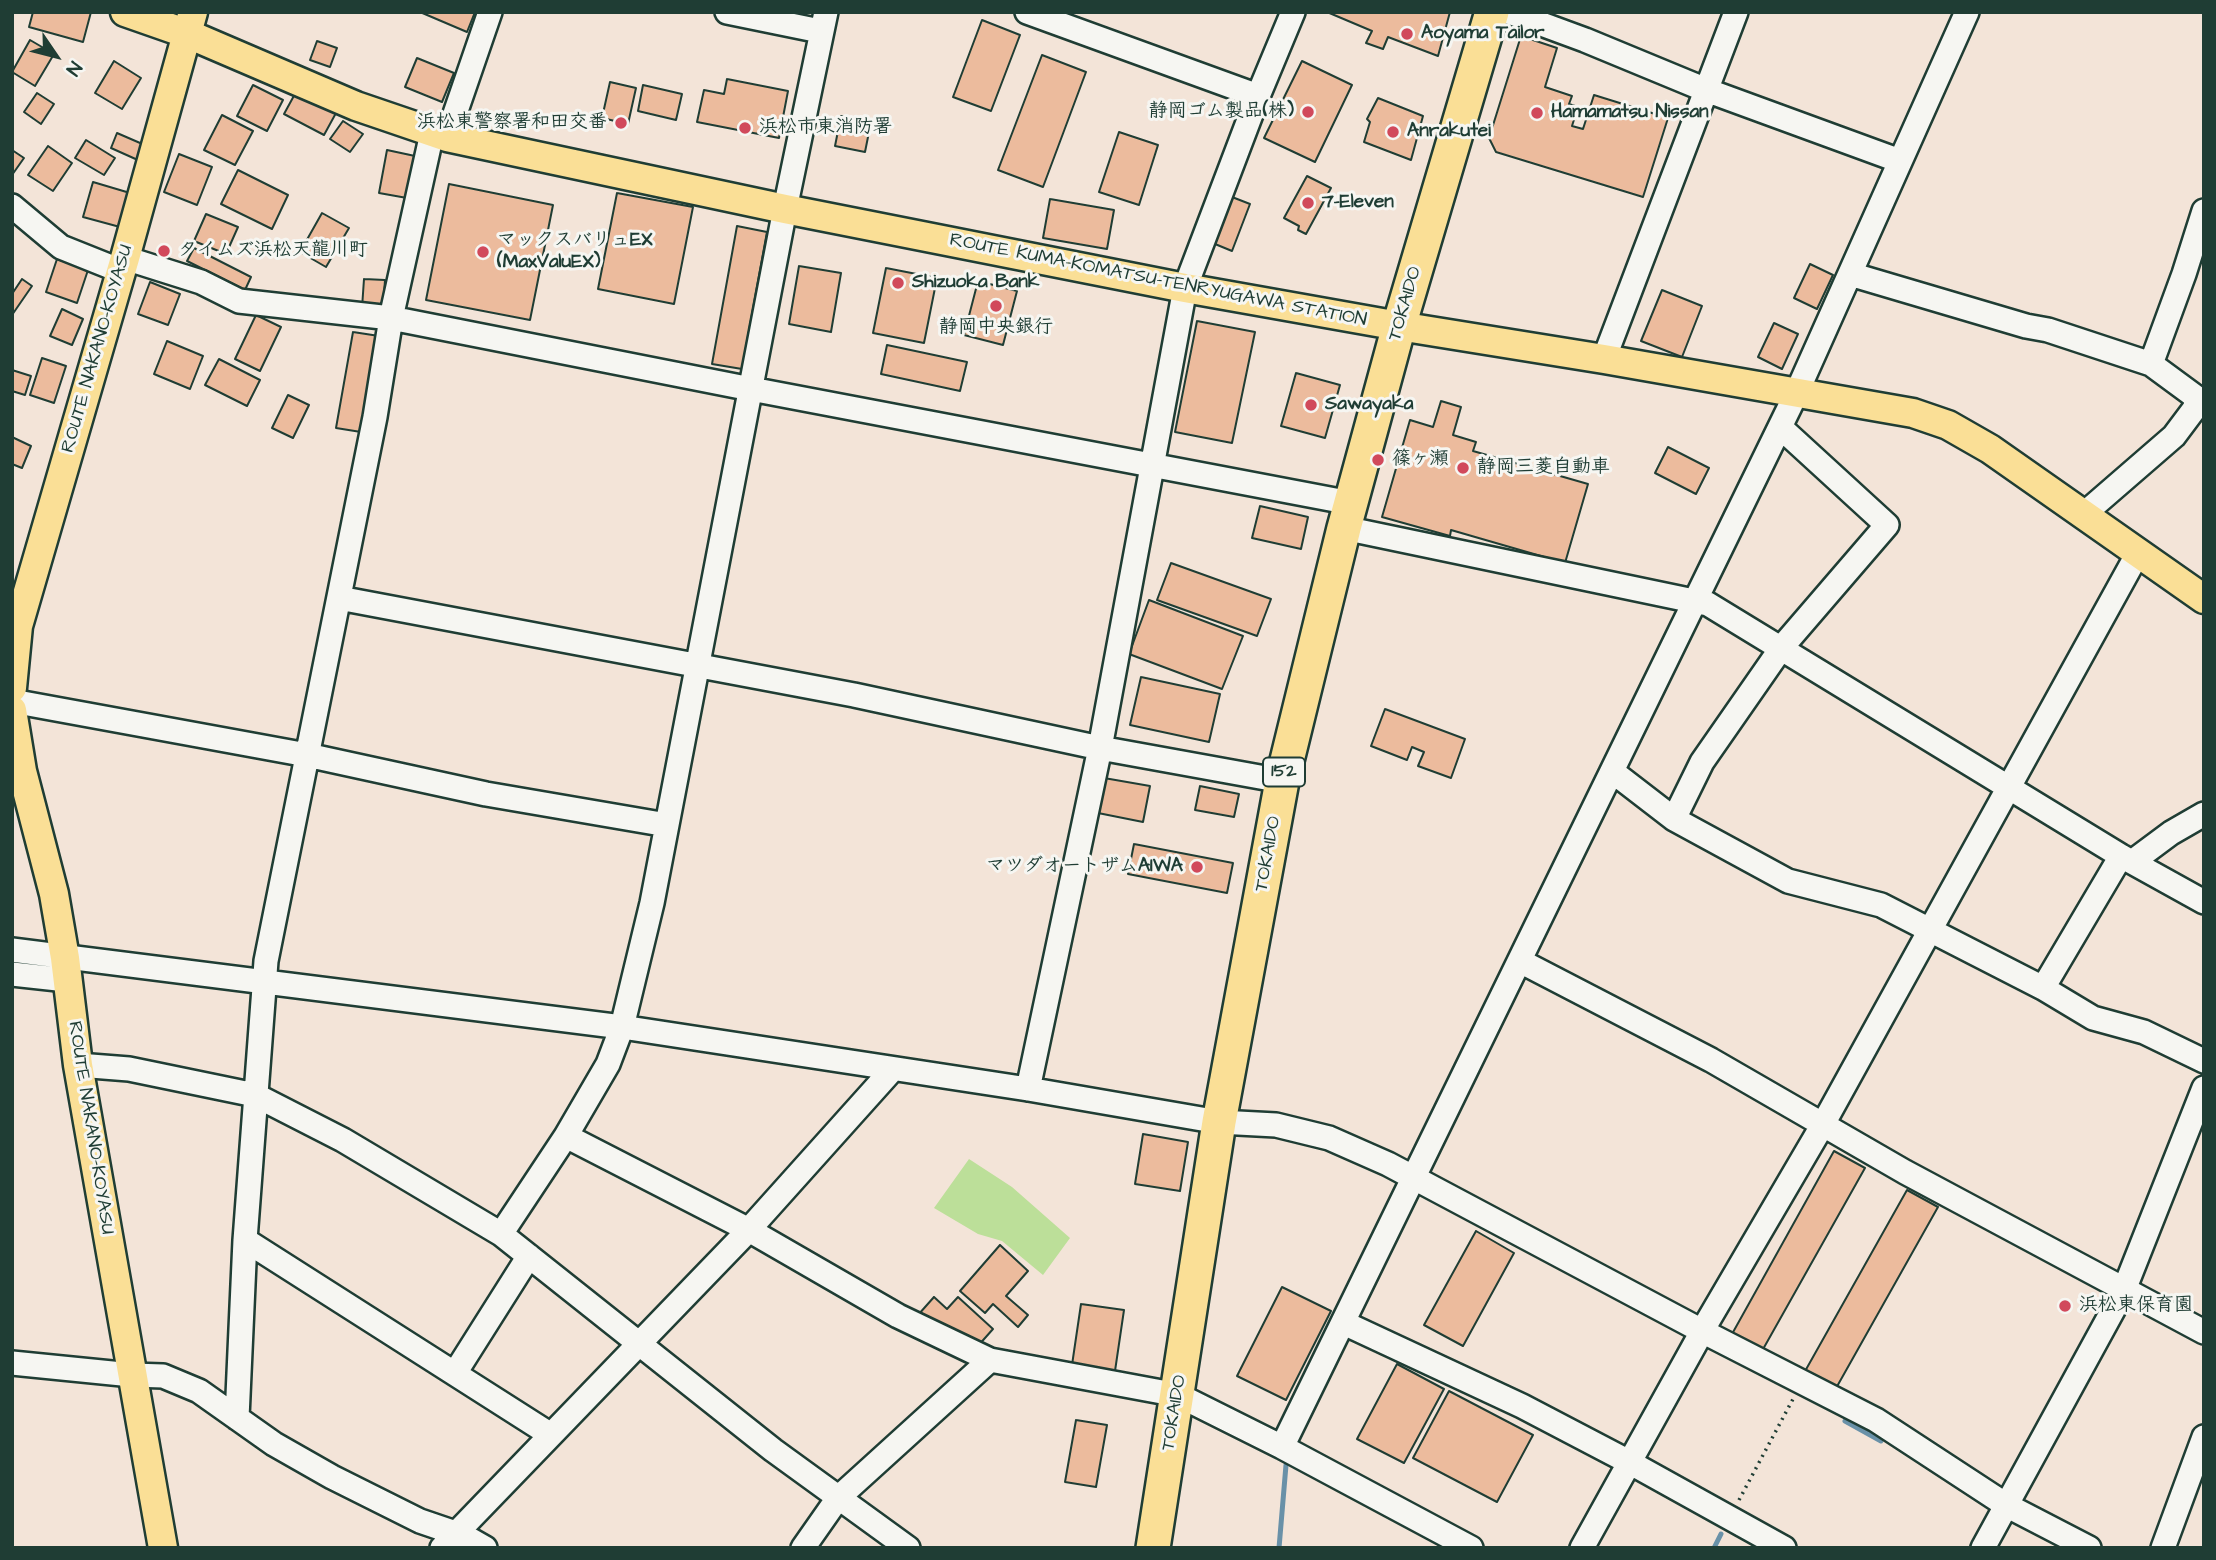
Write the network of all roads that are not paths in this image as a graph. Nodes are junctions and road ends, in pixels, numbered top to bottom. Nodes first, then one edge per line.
1 (125, 12) edge
2 (490, 12) edge
3 (727, 12) edge
4 (1027, 12) edge
5 (1293, 12) edge
6 (1492, 12) edge
7 (1509, 12) edge
8 (1736, 12) edge
9 (1967, 12) edge
10 (823, 22) edge
11 (190, 23) edge
12 (1706, 90) junction
13 (1258, 96) junction
14 (439, 135) junction
15 (1900, 160) junction
16 (12, 206) edge
17 (785, 209) junction
18 (2204, 211) edge
19 (123, 264) junction
20 (1850, 274) junction
21 (1185, 288) junction
22 (391, 318) junction
23 (1399, 326) junction
24 (1604, 359) junction
25 (2151, 364) junction
26 (751, 389) junction
27 (1797, 392) junction
28 (2200, 401) edge
29 (1780, 427) junction
30 (1153, 467) junction
31 (2084, 514) junction
32 (1347, 516) junction
33 (2138, 553) junction
34 (338, 598) junction
35 (2204, 599) edge
36 (1693, 600) junction
37 (15, 625) edge
38 (1782, 647) junction
39 (698, 665) junction
40 (12, 688) edge
41 (12, 701) edge
42 (12, 710) edge
43 (1100, 748) junction
44 (307, 755) junction
45 (1613, 772) junction
46 (1282, 781) junction
47 (2008, 787) junction
48 (2204, 814) edge
49 (1674, 819) junction
50 (667, 825) junction
51 (2127, 859) junction
52 (2204, 902) edge
53 (1928, 931) junction
54 (12, 950) edge
55 (1520, 961) junction
56 (66, 969) junction
57 (12, 974) edge
58 (264, 981) junction
59 (2043, 988) junction
60 (622, 1027) junction
61 (2204, 1060) edge
62 (78, 1065) junction
63 (892, 1070) junction
64 (2204, 1088) edge
65 (1028, 1089) junction
66 (255, 1095) junction
67 (1219, 1122) junction
68 (1822, 1126) junction
69 (566, 1136) junction
70 (1412, 1179) junction
71 (749, 1230) junction
72 (501, 1234) junction
73 (245, 1240) junction
74 (530, 1256) junction
75 (2124, 1290) junction
76 (1344, 1323) junction
77 (1702, 1331) junction
78 (2204, 1332) edge
79 (641, 1343) junction
80 (990, 1360) junction
81 (12, 1363) edge
82 (455, 1373) junction
83 (132, 1375) junction
84 (1178, 1395) junction
85 (237, 1418) junction
86 (551, 1435) junction
87 (2204, 1437) edge
88 (1282, 1447) junction
89 (1629, 1462) junction
90 (838, 1498) junction
91 (2006, 1505) junction
92 (448, 1540) edge
93 (163, 1548) edge
94 (485, 1548) edge
95 (803, 1548) edge
96 (908, 1548) edge
97 (1153, 1548) edge
98 (1471, 1548) edge
99 (1582, 1548) edge
100 (1784, 1548) edge
101 (1983, 1548) edge
102 (2089, 1548) edge
103 (2163, 1548) edge

1 - 11 main road, ROUTE KUMA-KOMATSU-TENRYUGAWA STATION
2 - 14 street
3 - 10 street
4 - 13 street
5 - 13 street
6 - 23 highway, TOKAIDO / 152
7 - 12 street
8 - 12 street
9 - 15 street
10 - 17 street
11 - 14 main road, ROUTE KUMA-KOMATSU-TENRYUGAWA STATION
11 - 19 main road, ROUTE NAKANO-KOYASU
12 - 15 street
12 - 24 street
13 - 21 street
14 - 17 main road, ROUTE KUMA-KOMATSU-TENRYUGAWA STATION
14 - 22 street
15 - 20 street
16 - 19 street
17 - 21 main road, ROUTE KUMA-KOMATSU-TENRYUGAWA STATION
17 - 26 street
18 - 25 street
19 - 22 street
19 - 37 main road, ROUTE NAKANO-KOYASU
20 - 25 street
20 - 27 street
21 - 23 main road, ROUTE KUMA-KOMATSU-TENRYUGAWA STATION
21 - 30 street
22 - 26 street
22 - 34 street
23 - 24 main road, ROUTE KUMA-KOMATSU-TENRYUGAWA STATION
23 - 32 highway, TOKAIDO / 152
24 - 27 main road, ROUTE KUMA-KOMATSU-TENRYUGAWA STATION
25 - 28 street
26 - 30 street
26 - 39 street
27 - 29 street
27 - 31 main road, ROUTE KUMA-KOMATSU-TENRYUGAWA STATION
28 - 31 street
29 - 36 street
29 - 38 street
30 - 32 street
30 - 43 street
31 - 33 main road, ROUTE KUMA-KOMATSU-TENRYUGAWA STATION
32 - 36 street
32 - 46 highway, TOKAIDO / 152
33 - 35 main road, ROUTE KUMA-KOMATSU-TENRYUGAWA STATION
33 - 47 street
34 - 39 street
34 - 44 street
36 - 38 street
36 - 45 street
37 - 40 main road, ROUTE NAKANO-KOYASU
38 - 47 street
38 - 49 street
39 - 43 street
39 - 50 street
41 - 44 street
42 - 56 main road, ROUTE NAKANO-KOYASU
43 - 46 street
43 - 65 street
44 - 50 street
44 - 58 street
45 - 49 street
45 - 55 street
46 - 67 highway, TOKAIDO / 152
47 - 51 street
47 - 53 street
48 - 51 street
49 - 53 street
50 - 60 street
51 - 52 street
51 - 59 street
53 - 59 street
53 - 68 street
54 - 56 street
55 - 68 street
55 - 70 street
56 - 57 street
56 - 58 street
56 - 62 main road, ROUTE NAKANO-KOYASU
58 - 60 street
58 - 66 street
59 - 61 street
60 - 63 street
60 - 69 street
62 - 66 street
62 - 83 main road, ROUTE NAKANO-KOYASU
63 - 65 street
63 - 71 street
64 - 75 street
65 - 67 street
66 - 72 street
66 - 73 street
67 - 70 street
67 - 84 highway, TOKAIDO / 152
68 - 75 street
68 - 77 street
69 - 71 street
69 - 72 street
70 - 76 street
70 - 77 street
71 - 79 street
71 - 80 street
72 - 74 street
73 - 82 street
73 - 85 street
74 - 79 street
74 - 82 street
75 - 78 street
75 - 91 street
76 - 88 street
76 - 89 street
77 - 89 street
77 - 91 street
79 - 86 street
79 - 90 street
80 - 84 street
80 - 90 street
81 - 83 street
82 - 86 street
83 - 85 street
83 - 93 main road, ROUTE NAKANO-KOYASU
84 - 88 street
84 - 97 highway, TOKAIDO / 152
85 - 92 street
86 - 92 street
87 - 103 street
88 - 98 street
89 - 99 street
89 - 100 street
90 - 95 street
90 - 96 street
91 - 101 street
91 - 102 street
92 - 94 street

